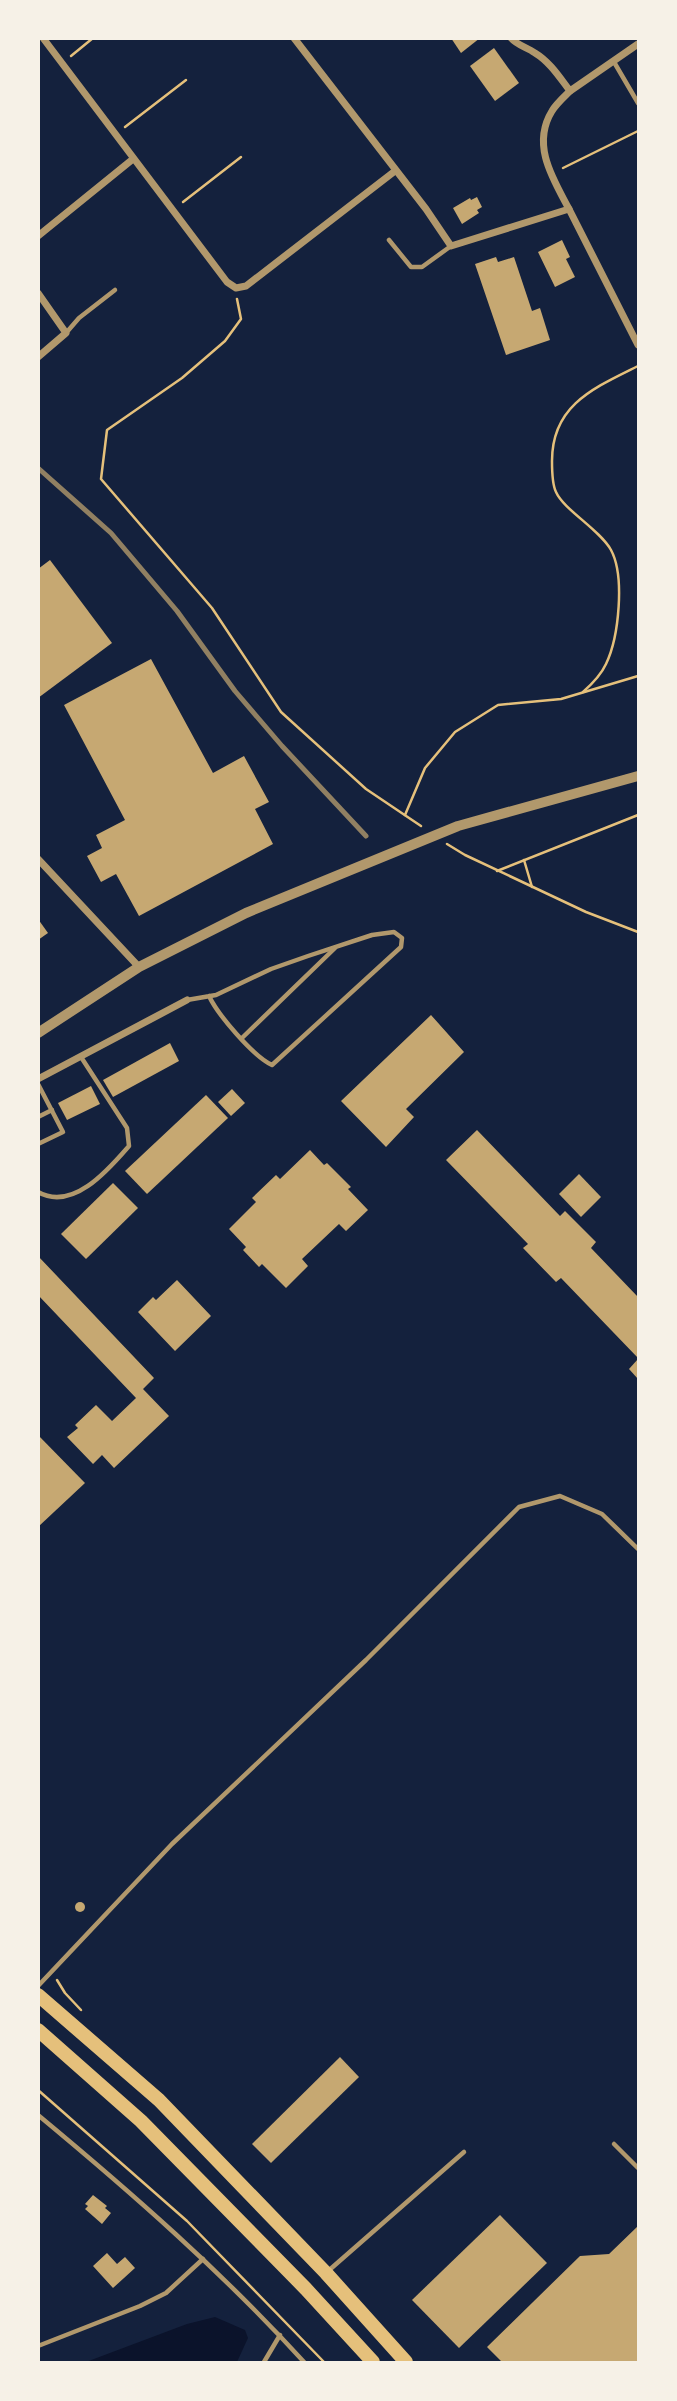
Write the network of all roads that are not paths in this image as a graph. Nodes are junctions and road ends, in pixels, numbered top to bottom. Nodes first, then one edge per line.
1 (43, 38) edge
2 (294, 38) edge
3 (511, 38) edge
4 (639, 44) edge
5 (614, 62) junction
6 (570, 91) junction
7 (638, 103) edge
8 (133, 159) junction
9 (395, 171) junction
10 (569, 209) junction
11 (38, 236) edge
12 (389, 240) dead end
13 (451, 246) junction
14 (115, 290) dead end
15 (38, 293) edge
16 (66, 333) junction
17 (639, 345) edge
18 (38, 356) edge
19 (639, 776) edge
20 (38, 859) edge
21 (336, 948) junction
22 (139, 967) junction
23 (209, 996) junction
24 (187, 1000) joint
25 (38, 1033) edge
26 (242, 1038) junction
27 (81, 1057) junction
28 (38, 1081) edge
29 (52, 1110) junction
30 (38, 1117) edge
31 (38, 1144) edge
32 (38, 1192) edge
33 (639, 1549) edge
34 (38, 1986) edge
35 (38, 1995) edge
36 (38, 2030) edge
37 (38, 2115) edge
38 (614, 2144) dead end
39 (464, 2152) dead end
40 (639, 2168) edge
41 (203, 2259) junction
42 (326, 2273) junction
43 (279, 2335) junction
44 (38, 2346) edge
45 (264, 2362) edge
46 (304, 2362) edge
47 (373, 2362) edge
48 (406, 2362) edge

1 - 8 street
2 - 9 street
3 - 6 street
4 - 5 street
5 - 6 street
5 - 7 lane
6 - 10 street
8 - 9 street
8 - 11 street
9 - 13 street
10 - 13 street
10 - 17 street
12 - 13 lane
14 - 16 lane
15 - 16 street
16 - 18 street
19 - 22 street
20 - 22 street
21 - 23 lane
21 - 26 lane
21 - 26 lane
22 - 25 street
23 - 24 lane
23 - 26 lane
24 - 27 street
27 - 28 street
27 - 32 lane
28 - 29 lane
29 - 30 lane
29 - 31 lane
33 - 34 lane
35 - 42 highway
36 - 47 highway
37 - 41 lane
38 - 40 lane
39 - 42 lane
41 - 43 lane
41 - 44 lane
42 - 48 highway
43 - 45 lane
43 - 46 lane

